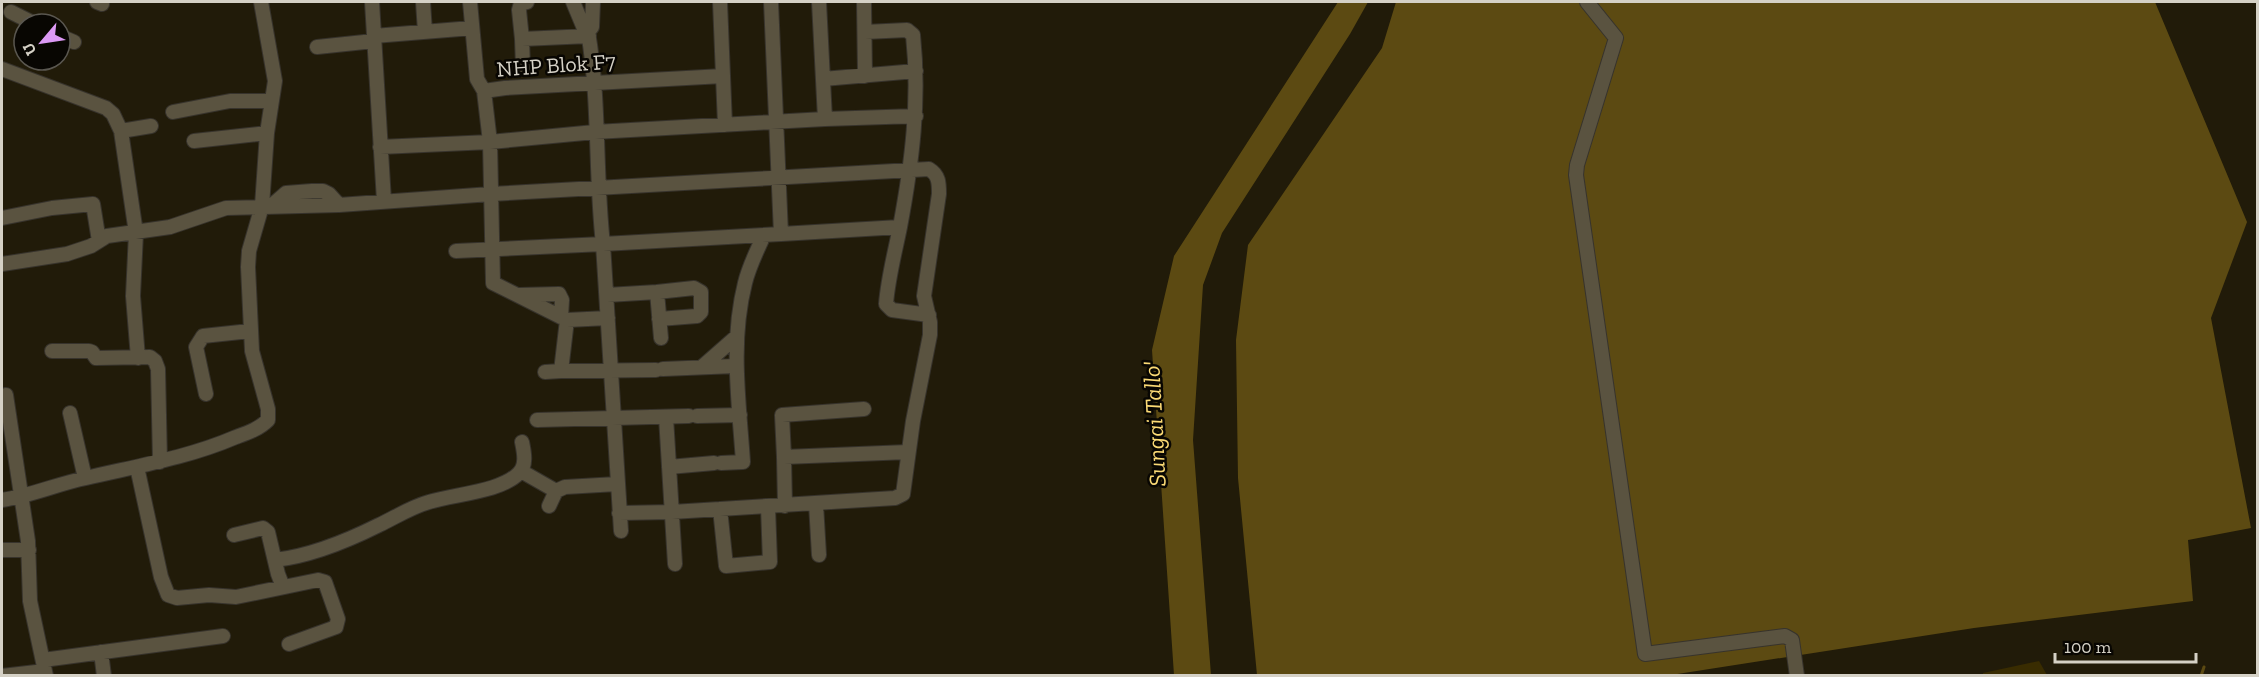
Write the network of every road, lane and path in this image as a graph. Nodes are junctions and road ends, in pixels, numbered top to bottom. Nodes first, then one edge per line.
1 (261, 2) edge
2 (372, 2) edge
3 (423, 2) edge
4 (470, 2) edge
5 (527, 2) edge
6 (573, 2) edge
7 (593, 2) edge
8 (720, 2) edge
9 (771, 2) edge
10 (819, 2) edge
11 (864, 2) edge
12 (1587, 2) edge
13 (472, 28) junction
14 (425, 32) junction
15 (865, 32) junction
16 (589, 34) junction
17 (374, 38) junction
18 (522, 39) junction
19 (317, 47) dead end
20 (523, 67) dead end
21 (2, 69) edge
22 (916, 71) junction
23 (723, 76) junction
24 (865, 76) junction
25 (823, 79) junction
26 (594, 84) junction
27 (484, 91) junction
28 (271, 101) junction
29 (173, 112) dead end
30 (825, 119) junction
31 (916, 120) junction
32 (777, 122) junction
33 (724, 125) junction
34 (151, 126) dead end
35 (121, 131) junction
36 (596, 132) junction
37 (267, 133) junction
38 (194, 141) dead end
39 (490, 142) junction
40 (380, 147) junction
41 (910, 171) junction
42 (779, 178) junction
43 (597, 188) junction
44 (491, 194) junction
45 (384, 201) junction
46 (266, 206) junction
47 (2, 218) edge
48 (900, 227) junction
49 (135, 233) junction
50 (781, 234) junction
51 (764, 236) junction
52 (743, 237) junction
53 (99, 241) junction
54 (603, 244) junction
55 (491, 249) junction
56 (456, 251) dead end
57 (752, 261) junction
58 (2, 264) edge
59 (657, 292) junction
60 (516, 296) junction
61 (607, 296) junction
62 (929, 315) junction
63 (608, 318) junction
64 (564, 319) junction
65 (659, 319) junction
66 (250, 331) junction
67 (736, 337) junction
68 (661, 338) dead end
69 (52, 351) dead end
70 (138, 358) junction
71 (704, 366) junction
72 (735, 366) junction
73 (561, 371) junction
74 (611, 371) junction
75 (545, 372) dead end
76 (206, 394) dead end
77 (6, 395) dead end
78 (864, 409) dead end
79 (70, 413) dead end
80 (740, 415) junction
81 (666, 417) junction
82 (615, 419) junction
83 (537, 420) dead end
84 (522, 442) dead end
85 (908, 452) junction
86 (784, 457) junction
87 (160, 462) junction
88 (669, 466) junction
89 (137, 467) junction
90 (521, 471) junction
91 (85, 478) junction
92 (617, 484) junction
93 (556, 491) junction
94 (21, 497) junction
95 (2, 500) edge
96 (816, 504) junction
97 (549, 506) dead end
98 (785, 506) junction
99 (768, 507) junction
100 (720, 509) junction
101 (672, 512) junction
102 (619, 513) junction
103 (621, 531) dead end
104 (234, 535) dead end
105 (2, 550) edge
106 (29, 550) junction
107 (819, 555) dead end
108 (275, 560) junction
109 (675, 564) dead end
110 (283, 587) junction
111 (224, 636) dead end
112 (290, 644) dead end
113 (101, 652) junction
114 (44, 669) edge
115 (2, 675) edge
116 (104, 675) edge
117 (1797, 675) edge

1 - 28 street
2 - 17 street
3 - 14 street
4 - 13 street, NHP Blok F7
5 - 18 street
6 - 16 street
7 - 16 street
8 - 23 street
9 - 32 street
10 - 25 street
11 - 15 street
12 - 117 street
13 - 14 street
13 - 27 street, NHP Blok F7
14 - 17 street
15 - 22 street
15 - 24 street
16 - 18 street
16 - 26 street
17 - 19 street
17 - 40 street
18 - 20 street
21 - 35 street
22 - 24 street
22 - 31 street
23 - 26 street, NHP Blok F7
23 - 33 street
24 - 25 street
25 - 30 street
26 - 27 street, NHP Blok F7
26 - 36 street
27 - 39 street
28 - 29 street
28 - 37 street
30 - 31 street
30 - 32 street
31 - 41 street
32 - 33 street
32 - 42 street
33 - 36 street
34 - 35 street
35 - 49 street
36 - 39 street
36 - 43 street
37 - 38 street
37 - 46 street
39 - 40 street
39 - 44 street
40 - 45 street
41 - 42 street
41 - 48 street
41 - 62 street
42 - 43 street
42 - 50 street
43 - 44 street
43 - 54 street
44 - 45 street
44 - 55 street
45 - 46 street
46 - 49 street
46 - 66 street
47 - 53 street
48 - 50 street
48 - 62 street
49 - 53 street
49 - 70 street
50 - 51 street
51 - 52 street
51 - 57 street
52 - 54 street
52 - 57 street
53 - 58 street
54 - 55 street
54 - 61 street
55 - 56 street
55 - 60 street
57 - 67 street
59 - 61 street
59 - 65 street
59 - 65 street
60 - 64 street
60 - 64 street
61 - 63 street
62 - 85 street
63 - 64 street
63 - 74 street
64 - 73 street
65 - 68 street
66 - 76 street
66 - 87 street
67 - 71 street
67 - 72 street
69 - 70 street
70 - 87 street
71 - 72 street
71 - 74 street
72 - 80 street
73 - 74 street
73 - 75 street
74 - 82 street
77 - 94 street
78 - 86 street
79 - 91 street
80 - 81 street
80 - 88 street
81 - 82 street
81 - 88 street
82 - 83 street
82 - 92 street
84 - 90 street
85 - 86 street
85 - 96 street
86 - 98 street
87 - 89 street
88 - 101 street
89 - 91 street
89 - 110 street
90 - 93 street
90 - 108 street
91 - 94 street
92 - 93 street
92 - 102 street
93 - 97 street
94 - 95 street
94 - 106 street
96 - 98 street
96 - 107 street
98 - 99 street
99 - 100 street
99 - 100 street
100 - 101 street
101 - 102 street
101 - 109 street
102 - 103 street
104 - 108 street
105 - 106 street
106 - 114 street
108 - 110 street
110 - 112 street
111 - 113 street
113 - 114 street
113 - 116 street
114 - 115 street

